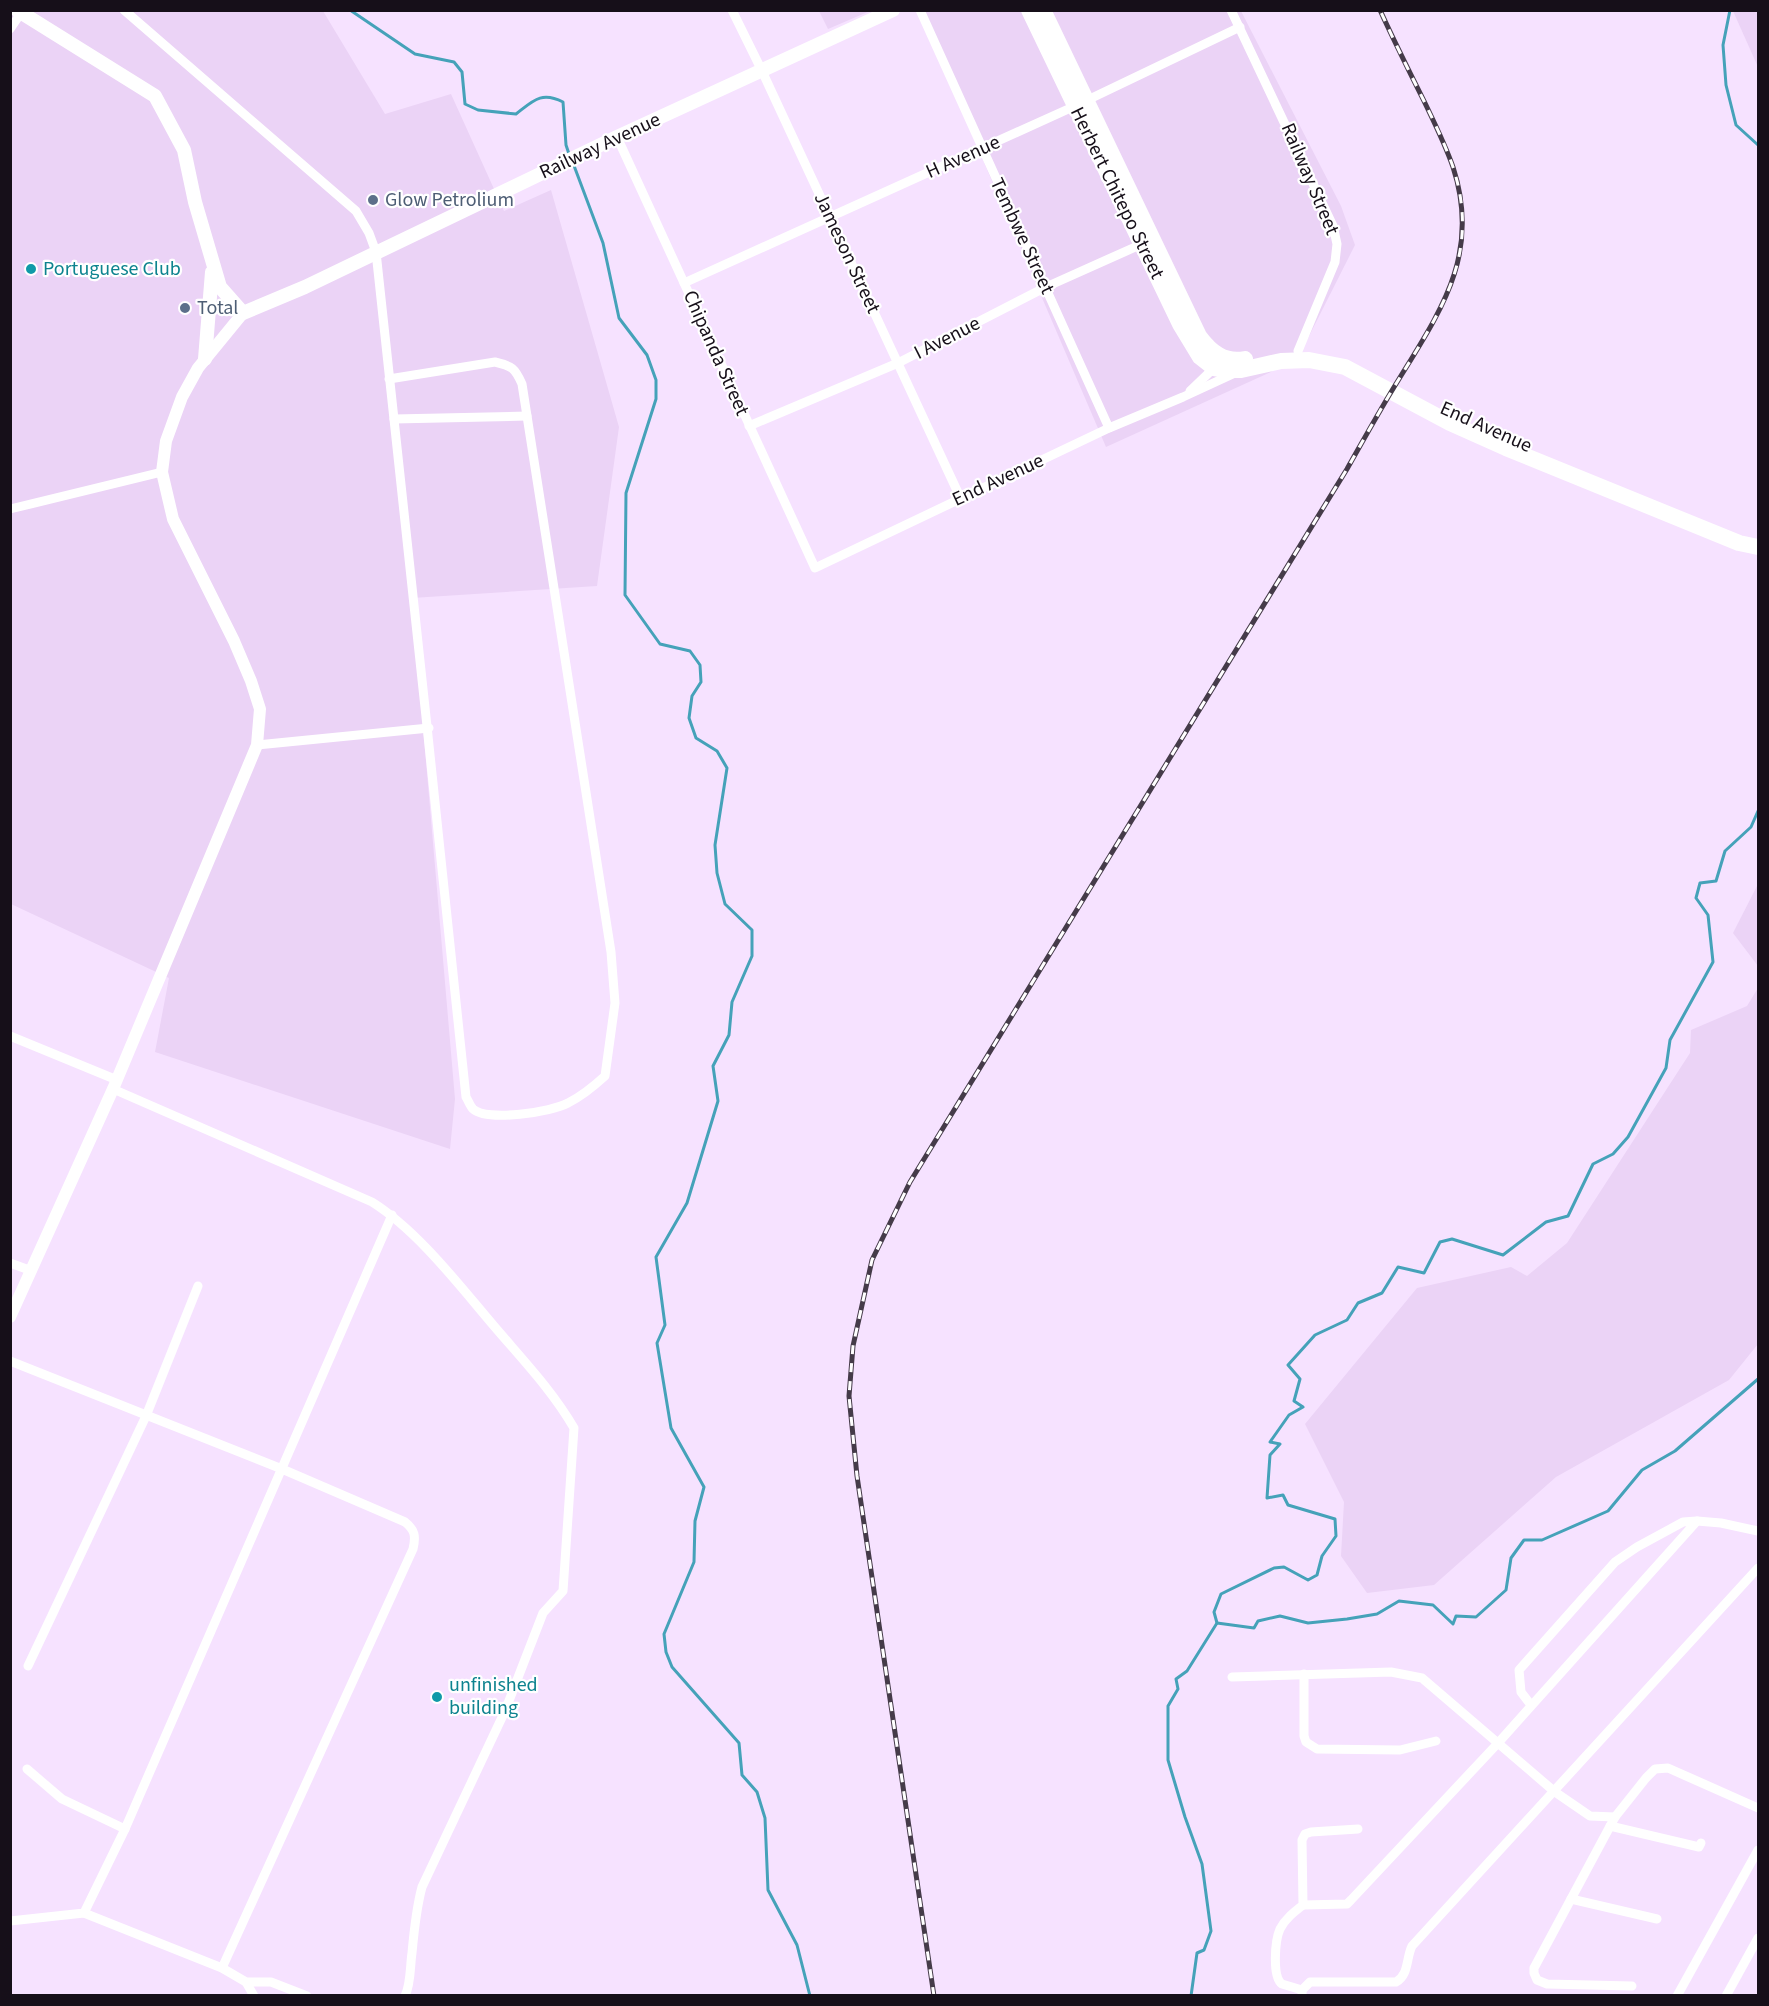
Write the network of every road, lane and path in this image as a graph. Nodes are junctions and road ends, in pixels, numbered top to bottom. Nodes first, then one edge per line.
1 (124, 10) edge
2 (732, 10) edge
3 (893, 10) edge
4 (920, 10) edge
5 (1029, 10) edge
6 (1043, 10) edge
7 (1232, 10) edge
8 (19, 12) edge
9 (1240, 27) junction
10 (10, 29) edge
11 (762, 71) junction
12 (1080, 103) junction
13 (617, 137) junction
14 (982, 148) junction
15 (830, 217) junction
16 (1142, 243) junction
17 (376, 252) junction
18 (213, 263) junction
19 (684, 283) junction
20 (1046, 287) junction
21 (243, 313) junction
22 (1298, 351) junction
23 (205, 359) junction
24 (1216, 362) junction
25 (898, 363) junction
26 (1241, 370) junction
27 (389, 379) junction
28 (1183, 397) junction
29 (527, 416) junction
30 (394, 419) junction
31 (749, 426) junction
32 (1109, 428) junction
33 (162, 472) junction
34 (960, 497) junction
35 (10, 509) edge
36 (1758, 547) edge
37 (815, 567) joint
38 (429, 729) junction
39 (257, 745) junction
40 (10, 1036) edge
41 (115, 1084) junction
42 (392, 1215) junction
43 (10, 1263) edge
44 (32, 1271) junction
45 (198, 1286) dead end
46 (10, 1317) edge
47 (10, 1361) edge
48 (146, 1416) junction
49 (282, 1469) junction
50 (1696, 1521) junction
51 (1758, 1531) edge
52 (1758, 1569) edge
53 (28, 1666) dead end
54 (1304, 1674) junction
55 (1232, 1677) dead end
56 (1531, 1705) junction
57 (1436, 1741) dead end
58 (1498, 1742) junction
59 (27, 1769) dead end
60 (1555, 1792) junction
61 (1758, 1808) edge
62 (1615, 1817) junction
63 (1610, 1826) junction
64 (125, 1829) junction
65 (1358, 1830) dead end
66 (1701, 1843) dead end
67 (1758, 1850) edge
68 (1571, 1899) junction
69 (1303, 1905) junction
70 (84, 1913) junction
71 (1657, 1918) dead end
72 (10, 1921) edge
73 (1758, 1938) edge
74 (222, 1968) junction
75 (246, 1982) junction
76 (1632, 1986) dead end
77 (1302, 1993) edge
78 (254, 1995) edge
79 (307, 1995) edge
80 (405, 1995) edge
81 (1677, 1995) edge
82 (1726, 1995) edge

1 - 17 street
2 - 11 street, Jameson Street
3 - 11 main road, Railway Avenue
4 - 14 street, Tembwe Street
5 - 12 highway, Herbert Chitepo Street
6 - 12 highway, Herbert Chitepo Street
7 - 9 street, Railway Street
8 - 10 street
8 - 18 main road
9 - 12 street, H Avenue
9 - 22 street, Railway Street
11 - 13 main road, Railway Avenue
11 - 15 street, Jameson Street
12 - 14 street, H Avenue
12 - 16 highway, Herbert Chitepo Street
12 - 24 highway, Herbert Chitepo Street
13 - 17 main road, Railway Avenue
13 - 19 street, Chipanda Street
14 - 15 street, H Avenue
14 - 20 street, Tembwe Street
15 - 19 street, H Avenue
15 - 25 street, Jameson Street
16 - 20 street, I Avenue
16 - 24 highway, Herbert Chitepo Street
17 - 21 main road, Railway Avenue
17 - 27 street
18 - 21 main road
18 - 23 main road
19 - 31 street, Chipanda Street
20 - 25 street, I Avenue
20 - 32 street, Tembwe Street
21 - 23 street
22 - 24 highway, End Avenue
22 - 36 highway, End Avenue
23 - 33 street
24 - 26 highway, End Avenue
24 - 28 street, End Avenue
25 - 31 street, I Avenue
25 - 34 street, Jameson Street
26 - 28 street, End Avenue
26 - 36 highway, End Avenue
27 - 29 street
27 - 30 street
28 - 32 street, End Avenue
29 - 30 street
29 - 38 street
30 - 38 street
31 - 37 street, Chipanda Street
32 - 34 street, End Avenue
33 - 35 street
33 - 39 street
34 - 37 street, End Avenue
38 - 39 street
39 - 41 street
40 - 41 street
41 - 42 street
41 - 44 street
42 - 49 street
42 - 80 street
43 - 44 street
44 - 46 street
45 - 48 street
47 - 48 street
48 - 49 street
48 - 53 street
49 - 64 street
49 - 74 street
50 - 51 street
50 - 56 street
50 - 56 street
52 - 60 street
54 - 55 street
54 - 57 street
54 - 58 street
56 - 58 street
58 - 60 street
58 - 69 street
59 - 64 street
60 - 62 street
60 - 77 street
61 - 62 street
62 - 63 street
63 - 66 street
63 - 68 street
64 - 70 street
65 - 69 street
67 - 81 street
68 - 71 street
68 - 76 street
69 - 77 street
70 - 72 street
70 - 74 street
73 - 82 street
74 - 75 street
75 - 78 street
75 - 79 street

